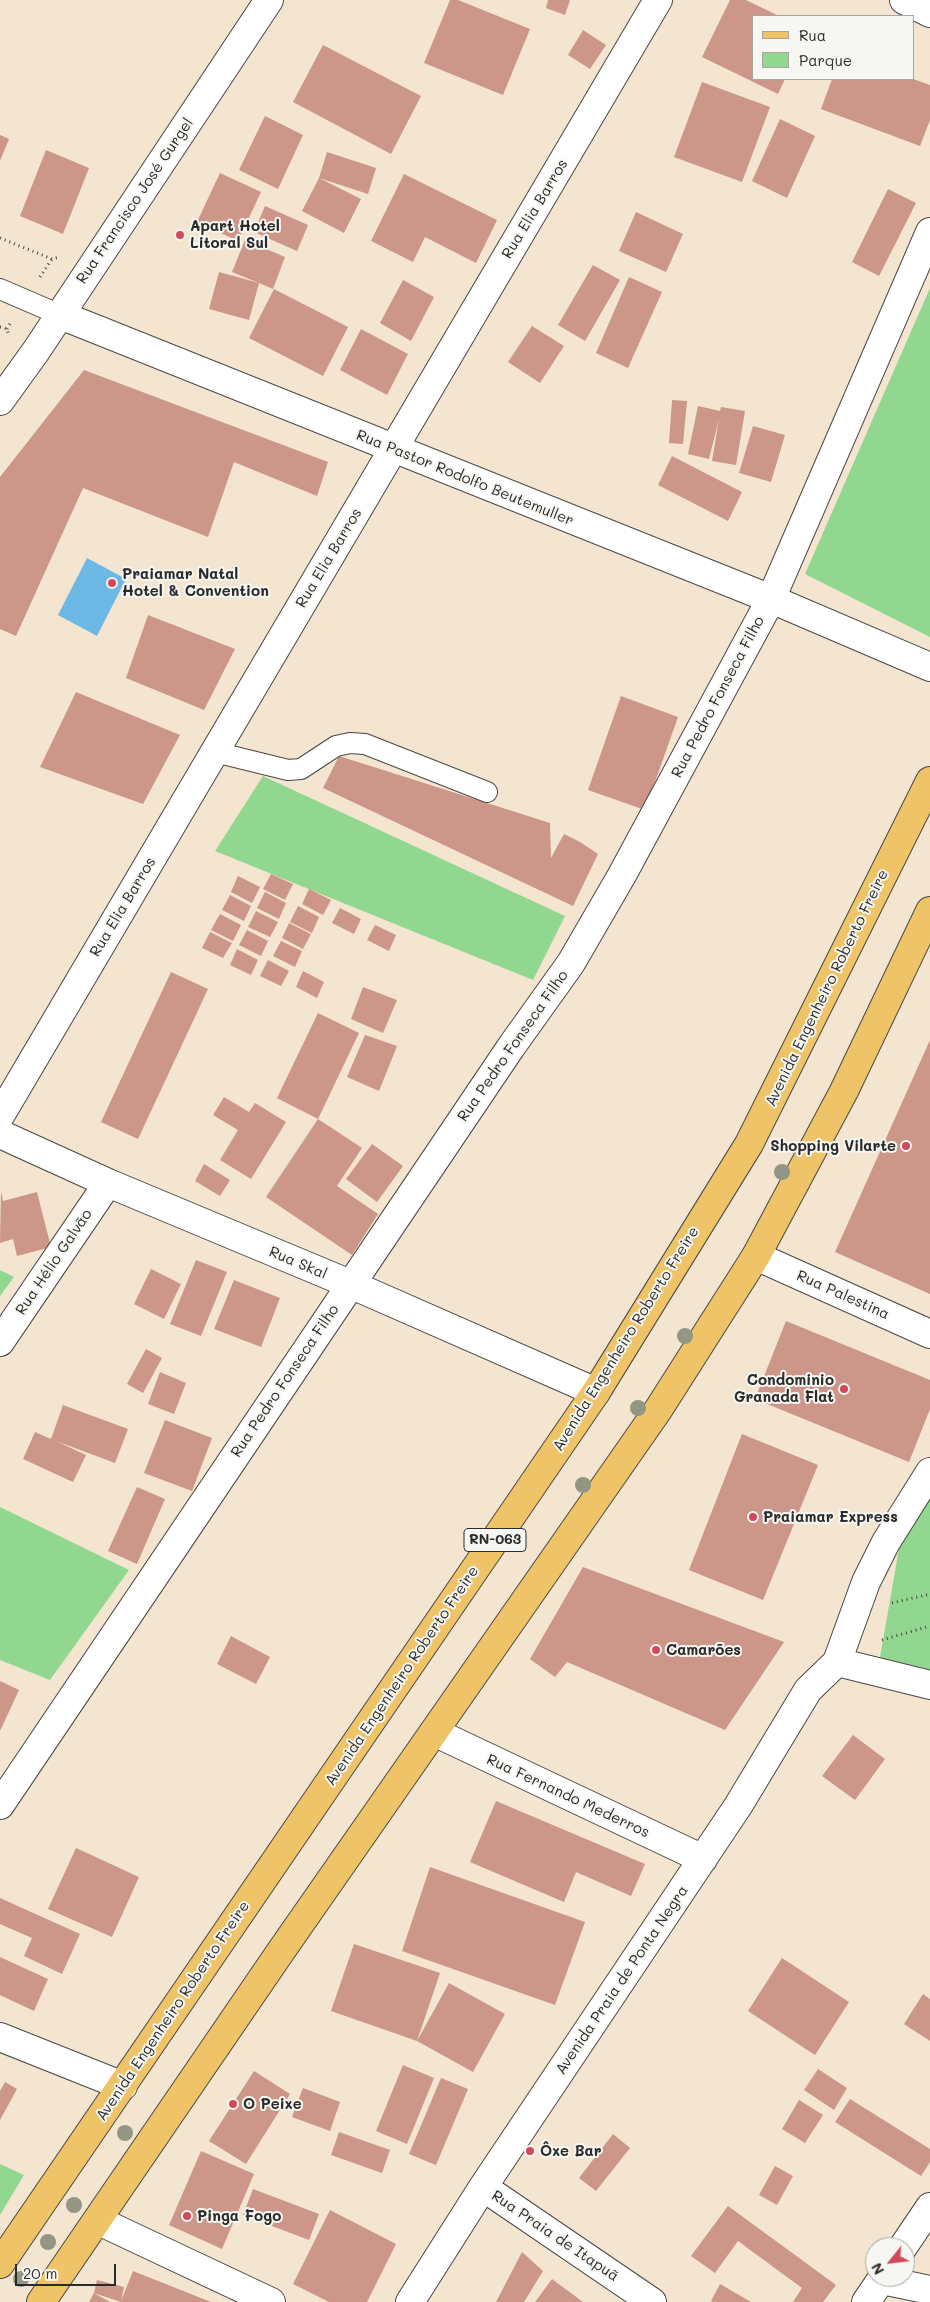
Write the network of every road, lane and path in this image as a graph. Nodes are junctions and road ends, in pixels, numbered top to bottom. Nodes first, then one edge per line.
1 (269, 0) edge
2 (658, 0) edge
3 (904, 0) edge
4 (930, 13) edge
5 (930, 232) edge
6 (0, 290) edge
7 (58, 314) junction
8 (0, 401) edge
9 (393, 449) junction
10 (771, 599) junction
11 (930, 666) edge
12 (215, 752) junction
13 (930, 781) edge
14 (488, 792) dead end
15 (930, 910) edge
16 (0, 1116) edge
17 (0, 1134) edge
18 (108, 1183) junction
19 (756, 1256) junction
20 (350, 1284) junction
21 (930, 1334) edge
22 (0, 1342) edge
23 (596, 1392) junction
24 (930, 1472) edge
25 (930, 1594) edge
26 (887, 1604) dead end
27 (837, 1662) junction
28 (930, 1685) edge
29 (434, 1732) junction
30 (0, 1805) edge
31 (703, 1859) junction
32 (0, 2037) edge
33 (123, 2086) junction
34 (483, 2187) junction
35 (930, 2207) edge
36 (99, 2221) junction
37 (910, 2237) edge
38 (0, 2264) edge
39 (915, 2286) edge
40 (876, 2287) edge
41 (930, 2290) edge
42 (42, 2302) edge
43 (271, 2302) edge
44 (410, 2302) edge
45 (652, 2302) edge
46 (866, 2302) edge

1 - 7 street, Rua Francisco José Gurgel
2 - 9 street, Rua Elia Barros
3 - 4 street
5 - 10 street, Rua Pedro Fonseca Filho
6 - 7 lane, Rua Pastor Rodolfo Beutemuller
7 - 8 street, Rua Francisco José Gurgel
7 - 9 street, Rua Pastor Rodolfo Beutemuller
9 - 10 street, Rua Pastor Rodolfo Beutemuller
9 - 12 street, Rua Elia Barros
10 - 11 street, Rua Pastor Rodolfo Beutemuller
10 - 20 street, Rua Pedro Fonseca Filho
12 - 14 lane
12 - 16 street, Rua Elia Barros
13 - 23 main road, Avenida Engenheiro Roberto Freire / RN-063
15 - 19 main road
17 - 18 street, Rua Skal
18 - 20 street, Rua Skal
18 - 22 street, Rua Hélio Galvão
19 - 21 street, Rua Palestina
19 - 29 main road
20 - 23 street, Rua Skal
20 - 30 street, Rua Pedro Fonseca Filho
23 - 33 main road, Avenida Engenheiro Roberto Freire / RN-063
24 - 27 street
25 - 26 path
27 - 28 street
27 - 31 street, Avenida Praia de Ponta Negra
29 - 31 street, Rua Fernando Mederros
29 - 36 main road
31 - 34 street, Avenida Praia de Ponta Negra
32 - 33 street
33 - 38 main road, Avenida Engenheiro Roberto Freire / RN-063
34 - 44 street, Avenida Praia de Ponta Negra
34 - 45 street, Rua Praia de Itapuã
35 - 37 street
36 - 42 main road
36 - 43 street
39 - 41 street
40 - 46 street

